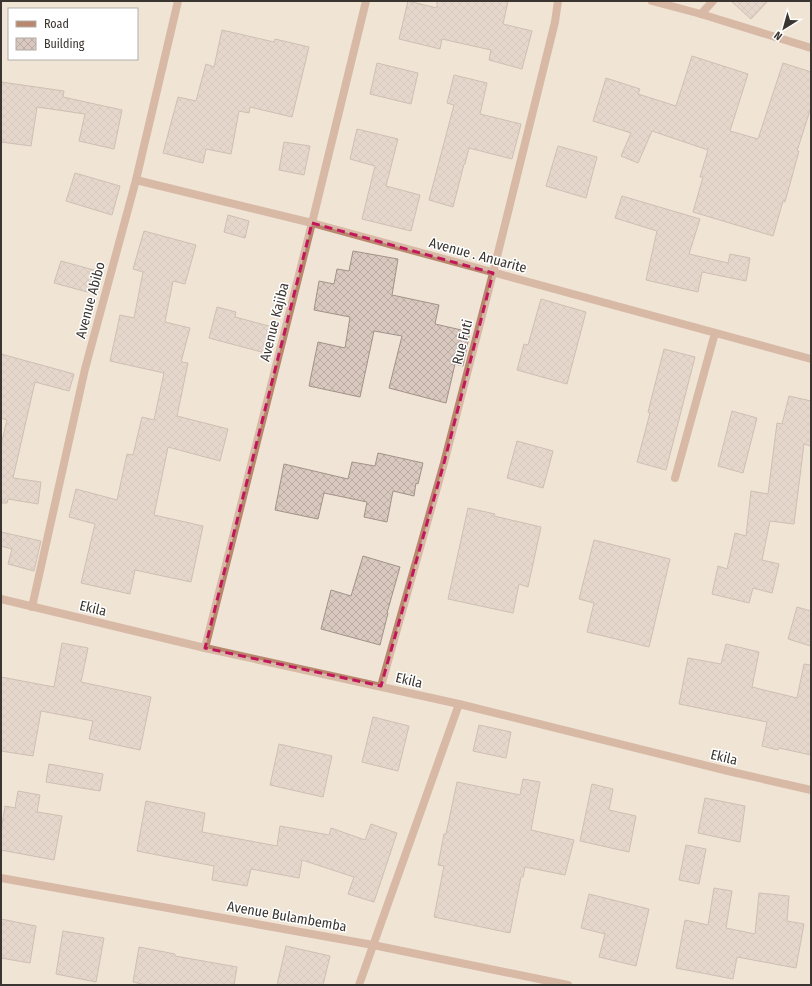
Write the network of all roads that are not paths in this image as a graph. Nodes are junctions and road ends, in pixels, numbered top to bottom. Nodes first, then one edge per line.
1 (178, 1) edge
2 (366, 1) edge
3 (558, 1) edge
4 (652, 1) edge
5 (713, 1) edge
6 (701, 14) junction
7 (811, 48) edge
8 (136, 180) junction
9 (312, 224) junction
10 (493, 273) junction
11 (715, 333) junction
12 (811, 358) edge
13 (675, 478) dead end
14 (1, 599) edge
15 (32, 607) junction
16 (205, 648) junction
17 (381, 686) junction
18 (459, 704) junction
19 (811, 790) edge
20 (1, 878) edge
21 (373, 945) junction
22 (359, 985) edge
23 (568, 985) edge

1 - 8 street, Avenue Abibo
2 - 9 street, Avenue Kajiba
3 - 10 street, Rue Futi
4 - 6 street
5 - 6 street
6 - 7 street
8 - 9 street, Avenue . Anuarite
8 - 15 street, Avenue Abibo
9 - 10 street, Avenue . Anuarite
9 - 16 street, Avenue Kajiba
10 - 11 street, Avenue . Anuarite
10 - 17 street, Rue Futi
11 - 12 street, Avenue . Anuarite
11 - 13 street
14 - 15 street, Ekila
15 - 16 street, Ekila
16 - 17 street, Ekila
17 - 18 street, Ekila
18 - 19 street, Ekila
18 - 21 street
20 - 21 street, Avenue Bulambemba
21 - 22 street
21 - 23 street, Avenue Bulambemba

